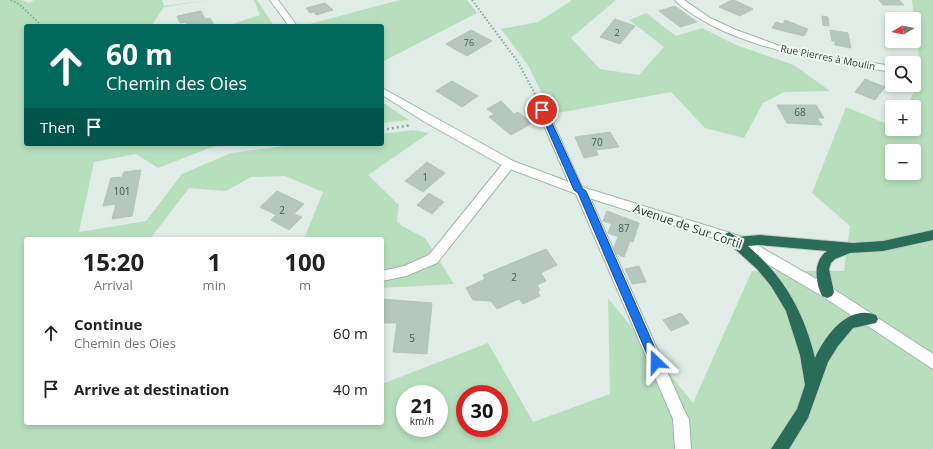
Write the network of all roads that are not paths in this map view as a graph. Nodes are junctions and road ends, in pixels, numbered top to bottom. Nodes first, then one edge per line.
1 (274, 0) edge
2 (679, 0) edge
3 (292, 24) edge
4 (885, 68) edge
5 (384, 92) edge
6 (540, 105) road end
7 (509, 164) junction
8 (580, 190) junction
9 (933, 235) edge
10 (734, 239) junction
11 (853, 248) junction
12 (384, 276) edge
13 (828, 292) junction
14 (871, 319) junction
15 (933, 362) edge
16 (813, 385) junction
17 (683, 449) edge
18 (779, 449) edge

1 - 3 street
2 - 4 street, Rue Pierres à Moulin
5 - 7 street, Avenue de Sur Cortil
6 - 8 street
7 - 8 street, Avenue de Sur Cortil
7 - 12 street
8 - 10 street, Avenue de Sur Cortil
8 - 17 street
9 - 11 highway
10 - 11 highway
10 - 13 street, Avenue de Sur Cortil
10 - 16 highway
11 - 13 highway
13 - 14 street, Avenue de Sur Cortil
14 - 15 street, Avenue de Sur Cortil
14 - 16 highway
16 - 18 highway

